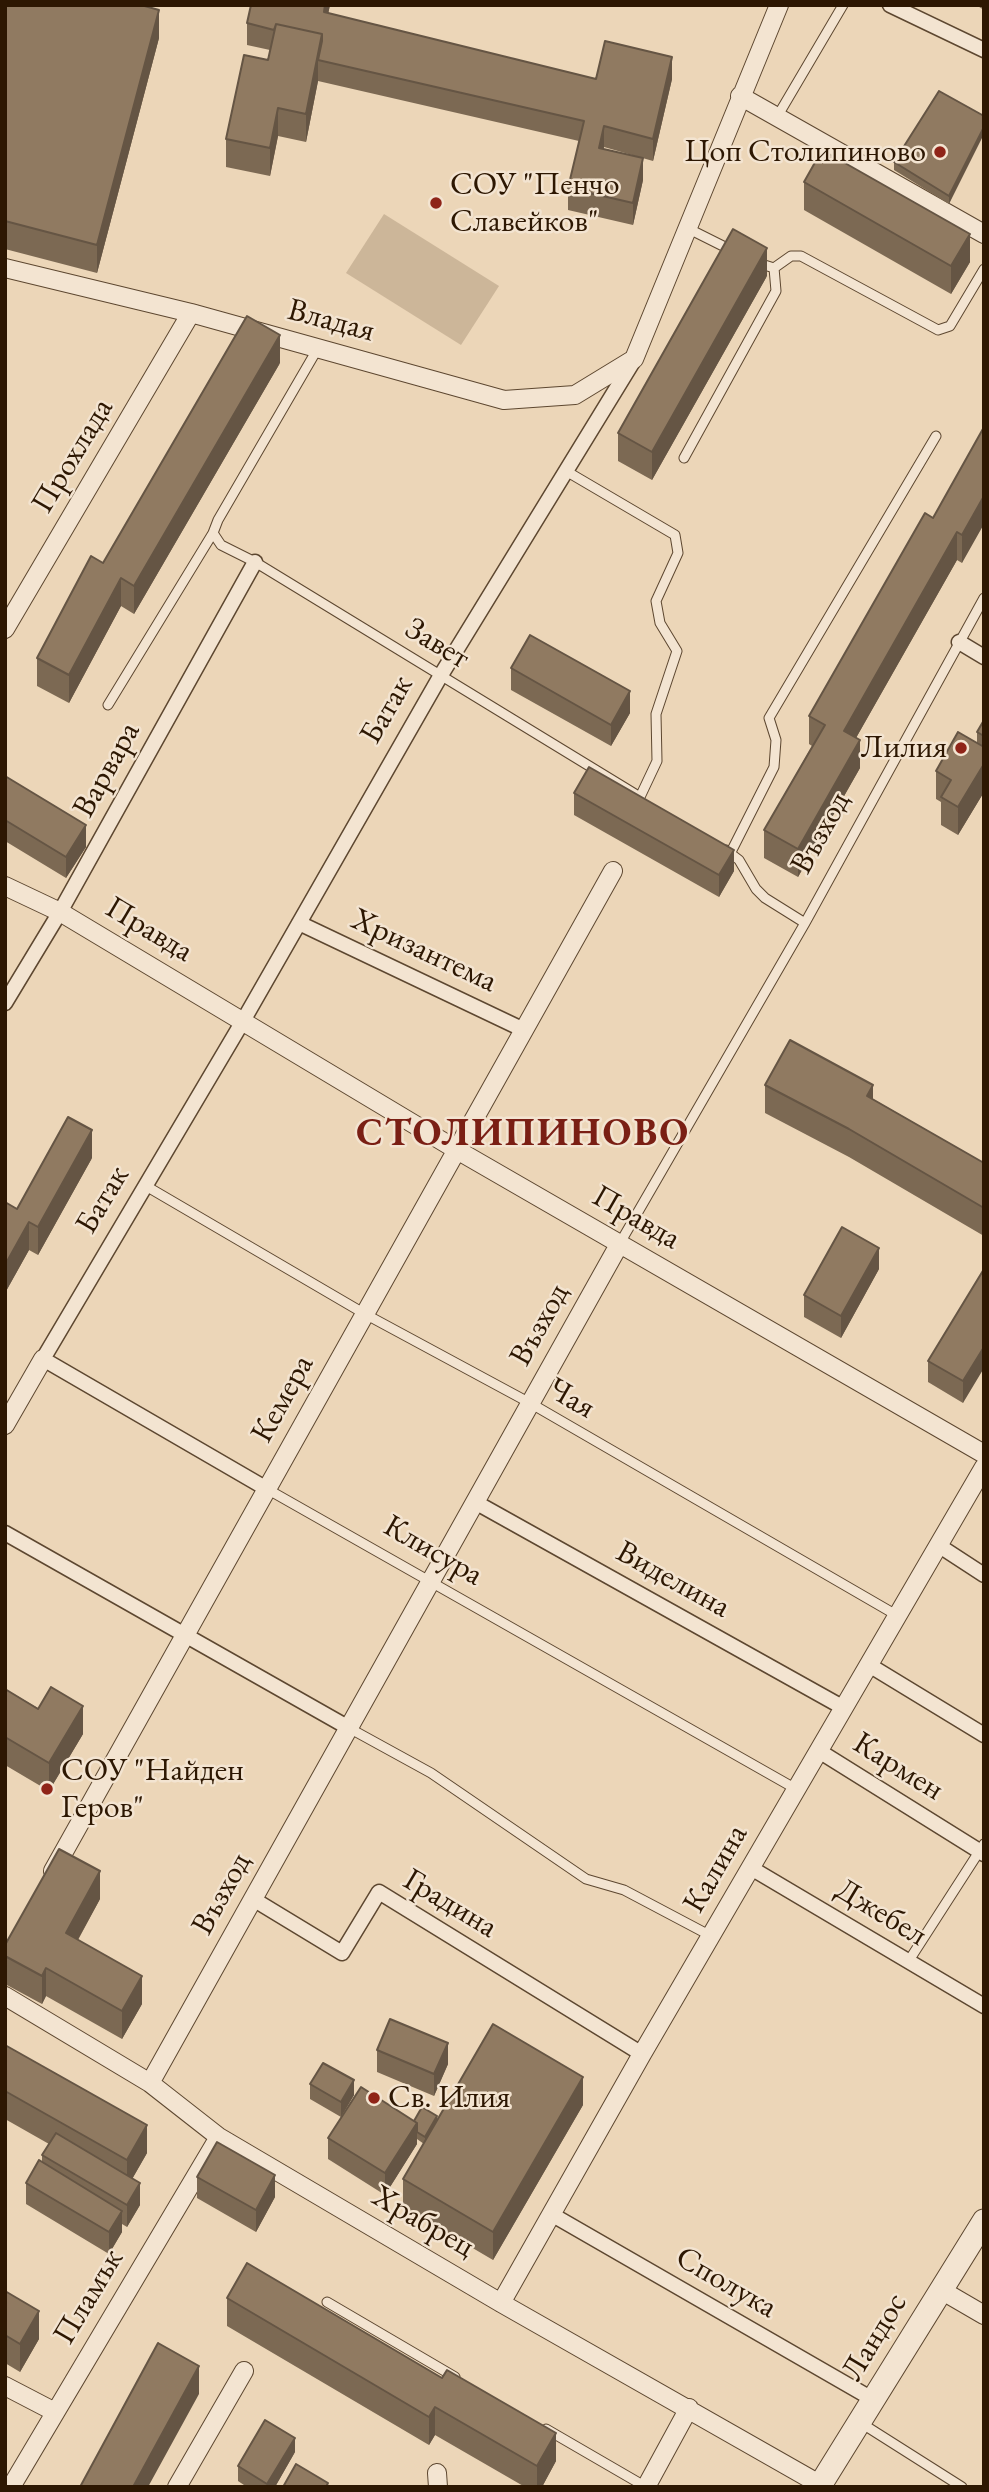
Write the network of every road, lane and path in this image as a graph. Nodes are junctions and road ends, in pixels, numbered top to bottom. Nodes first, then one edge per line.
1 (779, 5) edge
2 (843, 5) edge
3 (890, 5) edge
4 (984, 50) edge
5 (740, 96) junction
6 (777, 117) junction
7 (687, 228) junction
8 (984, 234) edge
9 (743, 256) edge
10 (754, 261) edge
11 (5, 268) edge
12 (774, 268) junction
13 (984, 268) edge
14 (191, 313) junction
15 (318, 348) junction
16 (634, 359) junction
17 (936, 436) dead end
18 (684, 458) dead end
19 (566, 471) junction
20 (213, 533) junction
21 (255, 562) junction
22 (984, 598) edge
23 (5, 629) edge
24 (959, 642) junction
25 (984, 657) edge
26 (441, 675) junction
27 (108, 705) dead end
28 (640, 797) junction
29 (652, 804) edge
30 (720, 845) edge
31 (731, 852) junction
32 (613, 871) dead end
33 (5, 886) edge
34 (60, 912) junction
35 (299, 923) junction
36 (805, 923) junction
37 (5, 1003) edge
38 (243, 1021) junction
39 (524, 1030) junction
40 (457, 1150) junction
41 (146, 1186) junction
42 (620, 1243) junction
43 (365, 1314) junction
44 (43, 1359) junction
45 (530, 1404) junction
46 (5, 1425) edge
47 (984, 1454) edge
48 (984, 1467) edge
49 (267, 1489) junction
50 (475, 1502) junction
51 (5, 1533) edge
52 (938, 1545) junction
53 (984, 1575) edge
54 (430, 1582) junction
55 (898, 1616) junction
56 (186, 1634) junction
57 (869, 1665) junction
58 (844, 1708) junction
59 (349, 1728) junction
60 (984, 1734) edge
61 (819, 1751) junction
62 (796, 1789) junction
63 (982, 1850) edge
64 (751, 1868) junction
65 (45, 1885) edge
66 (253, 1899) junction
67 (711, 1936) junction
68 (908, 1962) junction
69 (5, 1996) edge
70 (984, 2006) edge
71 (642, 2054) junction
72 (150, 2083) junction
73 (219, 2137) junction
74 (551, 2214) junction
75 (984, 2221) edge
76 (941, 2290) junction
77 (327, 2302) dead end
78 (501, 2302) junction
79 (984, 2315) edge
80 (244, 2371) dead end
81 (469, 2384) edge
82 (5, 2386) edge
83 (874, 2400) junction
84 (689, 2408) junction
85 (55, 2412) junction
86 (859, 2422) junction
87 (540, 2425) edge
88 (820, 2486) edge
89 (11, 2487) edge
90 (177, 2487) edge
91 (646, 2487) edge
92 (962, 2487) edge

1 - 5 street, Батак
2 - 6 lane
3 - 4 street
5 - 6 street
5 - 7 street, Батак
6 - 8 street
7 - 9 lane
7 - 16 street, Батак
10 - 12 lane
11 - 14 street, Владая
12 - 13 lane
12 - 18 lane
14 - 15 street, Владая
14 - 23 street, Прохлада
15 - 16 street, Владая
15 - 20 lane
16 - 19 street, Батак
17 - 31 lane
19 - 26 street, Батак
19 - 28 lane
20 - 21 lane, Завет
20 - 27 lane
21 - 26 lane, Завет
21 - 34 street, Варвара
22 - 24 lane, Възход
24 - 25 street
24 - 36 lane, Възход
26 - 28 lane, Завет
26 - 35 street, Батак
28 - 29 lane, Завет
30 - 31 lane
31 - 36 lane
32 - 39 street, Кемера
33 - 34 street, Правда
34 - 37 street, Варвара
34 - 38 street, Правда
35 - 38 street, Батак
35 - 39 street, Хризантема
36 - 42 lane, Възход
38 - 40 street, Правда
38 - 41 street, Батак
39 - 40 street, Кемера
40 - 42 street, Правда
40 - 43 street, Кемера
41 - 43 lane, Чая
41 - 44 street, Батак
42 - 45 street, Възход
42 - 47 street, Правда
43 - 45 lane, Чая
43 - 49 street, Кемера
44 - 46 street, Батак
44 - 49 street, Клисура
45 - 50 street, Възход
45 - 55 lane, Чая
48 - 52 street, Калина
49 - 54 lane, Клисура
49 - 56 street, Кемера
50 - 54 street, Възход
50 - 58 street, Виделина
51 - 56 street
52 - 53 street
52 - 55 street, Калина
54 - 59 street, Възход
54 - 62 lane, Клисура
55 - 57 street, Калина
56 - 59 street
56 - 65 street, Кемера
57 - 58 street, Калина
57 - 60 street
58 - 61 street, Калина
59 - 66 street, Възход
59 - 67 lane
61 - 62 street, Калина
61 - 63 street, Кармен
62 - 64 street, Калина
63 - 68 lane
64 - 67 street, Калина
64 - 68 street, Джебел
66 - 71 street, Градина
66 - 72 street, Възход
67 - 71 street, Калина
68 - 70 street, Джебел
69 - 72 street, Храбрец
71 - 74 street, Калина
72 - 73 street, Храбрец
73 - 78 street, Храбрец
73 - 85 street, Пламък
74 - 78 street, Калина
74 - 83 street, Сполука
75 - 76 street, Ландос
76 - 79 street
76 - 83 street, Ландос
77 - 81 lane
78 - 84 street, Храбрец
80 - 90 street
82 - 85 street
83 - 86 street, Ландос
84 - 88 street, Храбрец
84 - 91 street
85 - 89 street, Пламък
86 - 88 street, Ландос
86 - 92 lane
87 - 91 lane

